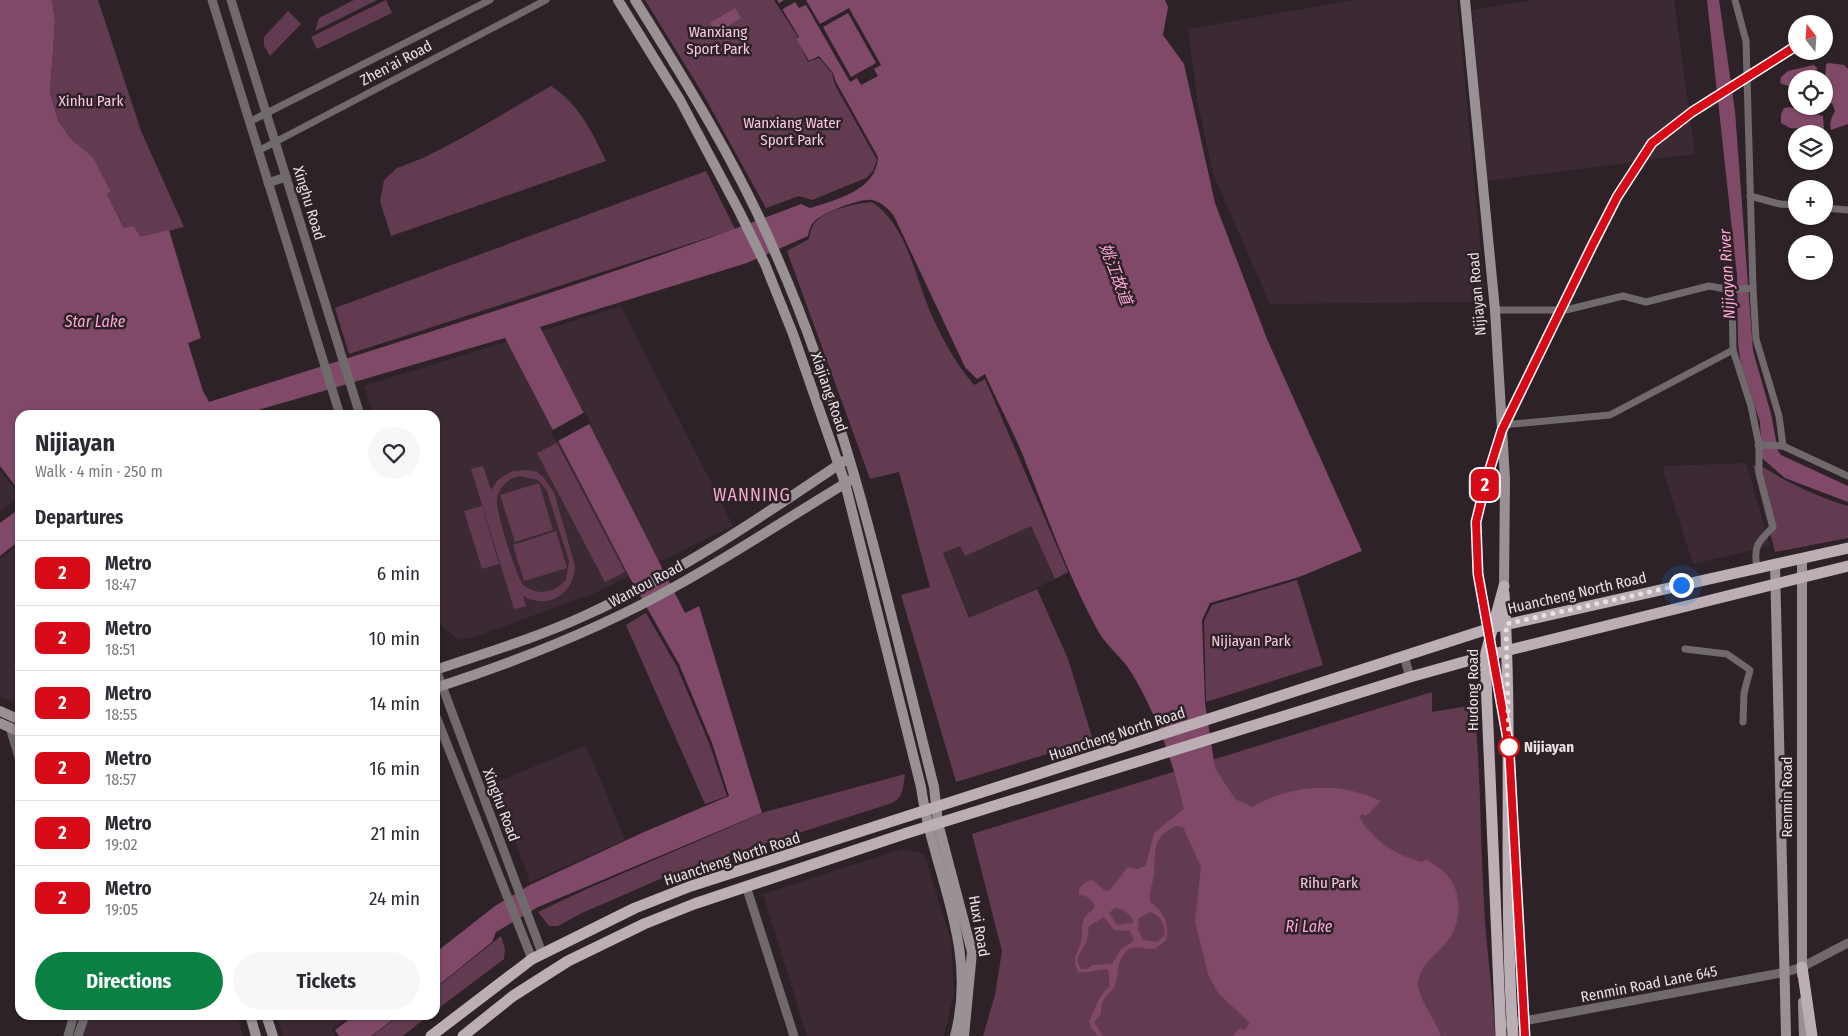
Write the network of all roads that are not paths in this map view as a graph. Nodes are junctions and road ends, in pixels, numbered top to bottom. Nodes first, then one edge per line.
1 (212, 0) edge
2 (231, 0) edge
3 (490, 0) edge
4 (546, 0) edge
5 (618, 0) edge
6 (635, 0) edge
7 (1465, 0) edge
8 (1735, 0) edge
9 (266, 113) junction
10 (249, 122) junction
11 (275, 142) junction
12 (258, 151) junction
13 (286, 176) junction
14 (268, 183) junction
15 (1750, 196) junction
16 (1788, 204) edge
17 (1833, 209) edge
18 (1848, 210) edge
19 (1753, 288) junction
20 (1732, 290) junction
21 (1494, 310) junction
22 (1733, 350) junction
23 (338, 410) edge
24 (358, 410) edge
25 (1502, 425) junction
26 (1760, 445) junction
27 (1782, 446) junction
28 (850, 457) junction
29 (839, 464) junction
30 (1848, 476) edge
31 (855, 477) junction
32 (845, 483) junction
33 (857, 530) junction
34 (870, 534) junction
35 (1848, 548) edge
36 (1802, 559) junction
37 (1775, 564) junction
38 (1848, 566) edge
39 (1757, 568) junction
40 (1802, 577) junction
41 (1775, 583) junction
42 (1504, 586) junction
43 (1506, 624) junction
44 (1491, 628) junction
45 (1685, 649) dead end
46 (1508, 650) junction
47 (1404, 656) junction
48 (1485, 656) junction
49 (440, 667) edge
50 (1410, 677) junction
51 (440, 686) edge
52 (440, 692) edge
53 (0, 711) edge
54 (15, 718) edge
55 (0, 722) edge
56 (1743, 722) dead end
57 (440, 726) edge
58 (15, 729) edge
59 (930, 810) junction
60 (933, 825) junction
61 (746, 886) junction
62 (1848, 944) edge
63 (537, 956) junction
64 (1802, 967) junction
65 (1786, 972) junction
66 (73, 1020) edge
67 (83, 1020) edge
68 (251, 1020) edge
69 (267, 1020) edge
70 (1512, 1023) junction
71 (1500, 1030) edge
72 (1809, 1033) edge
73 (68, 1036) edge
74 (78, 1036) edge
75 (256, 1036) edge
76 (272, 1036) edge
77 (431, 1036) edge
78 (463, 1036) edge
79 (794, 1036) edge
80 (956, 1036) edge
81 (964, 1036) edge
82 (1513, 1036) edge
83 (1786, 1036) edge

1 - 10 street
2 - 9 street, Xinghu Road
3 - 9 street, Zhen'ai Road
4 - 11 street, Zhen'ai Road
5 - 29 main road, Xiajiang Road
6 - 28 main road, Xiajiang Road
7 - 21 main road, Nijiayan Road
8 - 15 street
9 - 10 street, Zhen'ai Road
9 - 11 street, Xinghu Road
10 - 12 street
11 - 12 street, Zhen'ai Road
11 - 13 street, Xinghu Road
12 - 14 street
13 - 14 street
13 - 24 street, Xinghu Road
14 - 23 street
15 - 16 street
15 - 19 street
17 - 18 street
19 - 20 street
19 - 27 street
20 - 21 street
20 - 22 street
21 - 25 main road, Nijiayan Road
22 - 25 street
22 - 26 street
25 - 42 main road, Nijiayan Road
26 - 27 street
26 - 39 street
27 - 30 street
28 - 29 main road, Wantou Road
28 - 31 main road, Xiajiang Road
29 - 32 main road, Xiajiang Road
29 - 49 main road, Wantou Road
31 - 32 main road, Wantou Road
31 - 34 main road, Xiajiang Road
32 - 33 main road, Xiajiang Road
32 - 51 main road, Wantou Road
33 - 34 street
33 - 59 main road, Xiajiang Road
34 - 59 main road, Xiajiang Road
35 - 36 main road, Huancheng North Road
36 - 37 main road, Huancheng North Road
36 - 40 main road, Renmin Road
37 - 39 main road, Huancheng North Road
37 - 41 main road, Renmin Road
38 - 40 main road, Huancheng North Road
39 - 43 main road, Huancheng North Road
40 - 41 main road, Huancheng North Road
40 - 64 main road, Renmin Road
41 - 46 main road, Huancheng North Road
41 - 65 main road, Renmin Road
42 - 43 main road
42 - 44 main road, Hudong Road
43 - 44 main road, Huancheng North Road
43 - 46 main road
44 - 47 main road, Huancheng North Road
44 - 48 main road, Hudong Road
45 - 56 street
46 - 48 main road, Huancheng North Road
46 - 70 main road
47 - 50 street
47 - 59 main road, Huancheng North Road
48 - 50 main road, Huancheng North Road
48 - 71 main road, Hudong Road
50 - 60 main road, Huancheng North Road
52 - 63 street, Xinghu Road
53 - 54 main road
55 - 58 main road
57 - 63 street, Xinghu Road
59 - 60 main road, Xiajiang Road
59 - 63 main road, Huancheng North Road
60 - 61 main road, Huancheng North Road
60 - 80 main road, Huxi Road
60 - 81 main road, Huxi Road
61 - 78 main road, Huancheng North Road
61 - 79 street
62 - 64 street, Renmin Road Lane 645
63 - 77 main road, Huancheng North Road
64 - 65 street, Renmin Road Lane 645
64 - 72 main road
65 - 70 street, Renmin Road Lane 645
65 - 83 main road, Renmin Road
66 - 73 street
67 - 74 street
68 - 75 main road
69 - 76 main road
70 - 71 street, Renmin Road Lane 645
70 - 82 main road

